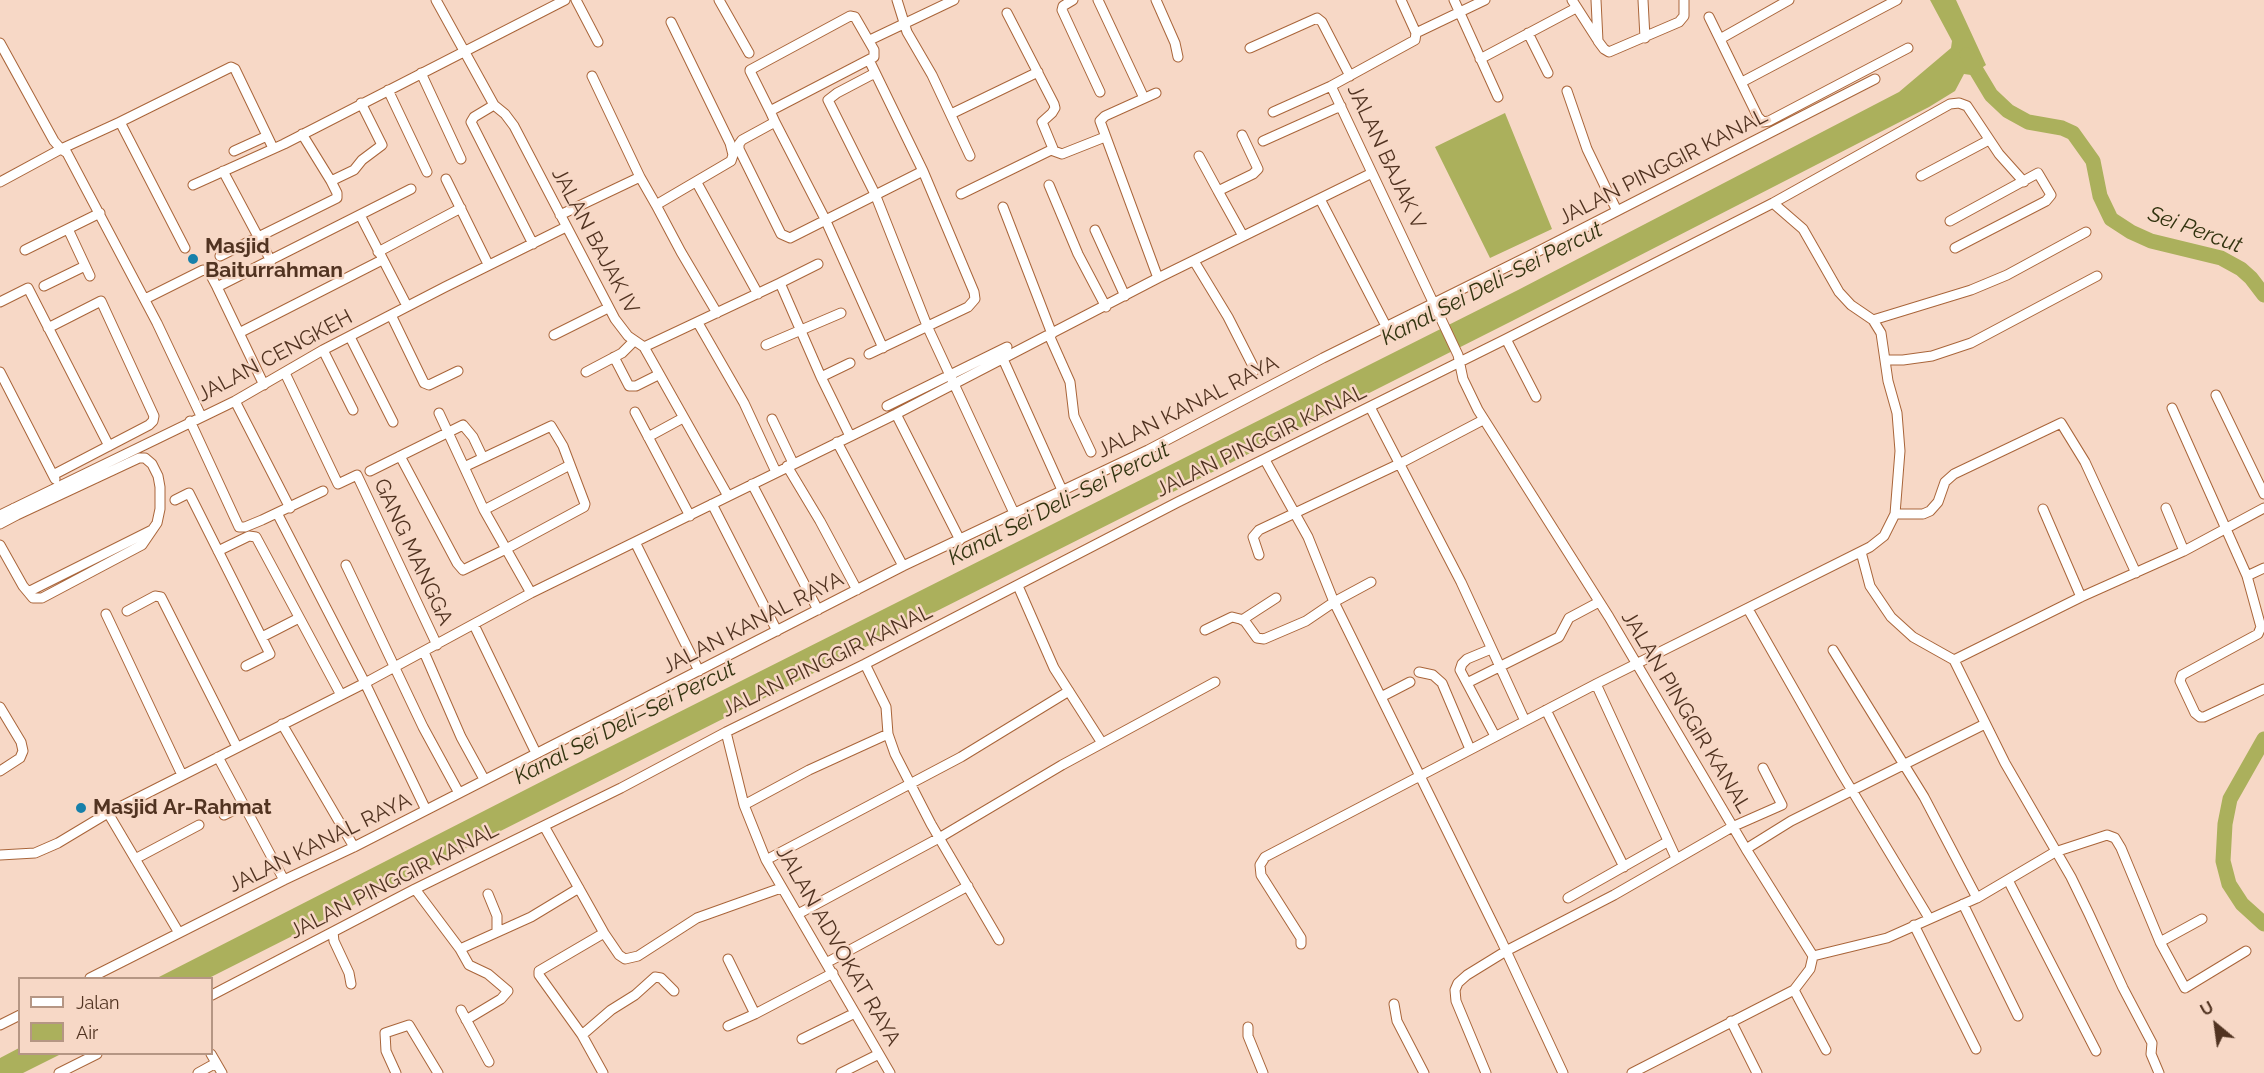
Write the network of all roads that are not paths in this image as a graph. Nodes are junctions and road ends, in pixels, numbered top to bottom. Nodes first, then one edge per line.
1 (436, 0) edge
2 (565, 0) edge
3 (576, 0) edge
4 (719, 0) edge
5 (897, 0) edge
6 (954, 0) edge
7 (1073, 0) edge
8 (1098, 0) edge
9 (1156, 0) edge
10 (1401, 0) edge
11 (1454, 0) edge
12 (1485, 0) edge
13 (1596, 0) edge
14 (1643, 0) edge
15 (1684, 0) edge
16 (1789, 0) edge
17 (1897, 0) edge
18 (1574, 4) edge
19 (1460, 12) junction
20 (1007, 13) dead end
21 (1709, 17) dead end
22 (671, 22) dead end
23 (905, 22) junction
24 (1416, 33) junction
25 (1528, 33) junction
26 (1645, 38) junction
27 (872, 39) dead end
28 (1720, 39) junction
29 (1598, 41) junction
30 (598, 42) dead end
31 (0, 43) edge
32 (1250, 48) dead end
33 (1908, 48) dead end
34 (464, 51) junction
35 (749, 53) dead end
36 (1178, 57) dead end
37 (1480, 59) junction
38 (869, 60) junction
39 (1038, 72) junction
40 (421, 73) junction
41 (875, 73) junction
42 (1548, 73) dead end
43 (592, 76) dead end
44 (1350, 76) junction
45 (1875, 79) dead end
46 (1742, 82) junction
47 (1331, 86) junction
48 (388, 90) junction
49 (1567, 91) dead end
50 (1100, 92) dead end
51 (1156, 93) dead end
52 (1498, 97) dead end
53 (1144, 98) junction
54 (361, 103) junction
55 (494, 105) junction
56 (1341, 106) junction
57 (770, 111) junction
58 (1273, 112) dead end
59 (951, 114) junction
60 (120, 122) junction
61 (775, 122) junction
62 (302, 134) junction
63 (1242, 135) dead end
64 (267, 136) junction
65 (1105, 137) junction
66 (1989, 140) junction
67 (1263, 141) dead end
68 (273, 148) junction
69 (61, 149) junction
70 (234, 151) dead end
71 (1054, 151) junction
72 (970, 156) dead end
73 (1199, 156) dead end
74 (461, 159) dead end
75 (223, 171) junction
76 (923, 171) junction
77 (427, 172) dead end
78 (1372, 173) junction
79 (1921, 176) dead end
80 (640, 177) junction
81 (446, 179) dead end
82 (331, 181) junction
83 (0, 182) edge
84 (697, 183) junction
85 (2024, 183) junction
86 (194, 185) dead end
87 (1048, 185) dead end
88 (411, 189) dead end
89 (1218, 191) junction
90 (875, 194) junction
91 (961, 194) dead end
92 (1320, 199) junction
93 (1773, 203) junction
94 (656, 205) junction
95 (1004, 207) dead end
96 (461, 208) junction
97 (1617, 211) junction
98 (100, 213) junction
99 (360, 215) junction
100 (560, 215) junction
101 (825, 219) junction
102 (1950, 221) dead end
103 (566, 227) junction
104 (68, 230) junction
105 (1095, 230) dead end
106 (2086, 232) dead end
107 (1243, 236) junction
108 (259, 237) junction
109 (533, 244) junction
110 (185, 248) dead end
111 (1955, 248) dead end
112 (25, 250) dead end
113 (220, 256) dead end
114 (380, 256) junction
115 (271, 261) junction
116 (1194, 261) junction
117 (488, 264) junction
118 (818, 264) dead end
119 (85, 266) junction
120 (90, 276) dead end
121 (2097, 276) dead end
122 (1158, 278) junction
123 (780, 283) junction
124 (44, 286) dead end
125 (217, 287) junction
126 (758, 294) junction
127 (1125, 296) junction
128 (145, 300) junction
129 (0, 302) edge
130 (1436, 305) junction
131 (407, 306) junction
132 (1106, 307) junction
133 (608, 308) junction
134 (717, 313) junction
135 (841, 313) dead end
136 (391, 315) junction
137 (1873, 320) junction
138 (698, 323) junction
139 (1386, 326) junction
140 (48, 328) junction
141 (928, 328) junction
142 (800, 331) junction
143 (239, 333) junction
144 (1051, 334) junction
145 (554, 335) dead end
146 (350, 337) junction
147 (1506, 339) junction
148 (634, 341) junction
149 (766, 345) dead end
150 (644, 347) junction
151 (1008, 347) dead end
152 (883, 348) junction
153 (323, 351) junction
154 (869, 354) dead end
155 (614, 357) junction
156 (1459, 358) junction
157 (1003, 359) junction
158 (1885, 360) junction
159 (850, 363) dead end
160 (1255, 370) dead end
161 (458, 371) dead end
162 (0, 372) edge
163 (586, 372) dead end
164 (285, 373) junction
165 (658, 375) junction
166 (821, 376) junction
167 (953, 380) junction
168 (264, 385) junction
169 (2216, 395) dead end
170 (1536, 397) dead end
171 (235, 400) junction
172 (887, 406) dead end
173 (1370, 407) junction
174 (2172, 408) dead end
175 (353, 411) dead end
176 (635, 412) dead end
177 (439, 413) dead end
178 (896, 414) junction
179 (201, 416) junction
180 (683, 418) junction
181 (772, 419) dead end
182 (1483, 420) junction
183 (190, 421) junction
184 (393, 422) dead end
185 (448, 433) junction
186 (850, 436) junction
187 (648, 437) junction
188 (837, 442) junction
189 (109, 446) junction
190 (1091, 452) dead end
191 (400, 456) junction
192 (483, 458) junction
193 (1265, 460) junction
194 (1401, 463) junction
195 (570, 465) junction
196 (790, 465) junction
197 (464, 467) junction
198 (370, 471) dead end
199 (777, 472) junction
200 (53, 475) junction
201 (752, 484) junction
202 (58, 486) junction
203 (1062, 490) junction
204 (323, 491) dead end
205 (2264, 494) edge
206 (728, 496) junction
207 (175, 500) dead end
208 (712, 504) junction
209 (290, 508) junction
210 (2166, 508) dead end
211 (2264, 508) edge
212 (2043, 509) dead end
213 (484, 510) junction
214 (16, 512) junction
215 (277, 513) junction
216 (1014, 513) junction
217 (1294, 513) junction
218 (1895, 514) junction
219 (0, 515) edge
220 (690, 516) junction
221 (0, 524) edge
222 (2227, 528) junction
223 (960, 540) junction
224 (635, 542) junction
225 (0, 545) edge
226 (506, 549) junction
227 (218, 551) junction
228 (2184, 551) junction
229 (1861, 552) junction
230 (1259, 555) dead end
231 (346, 565) dead end
232 (903, 566) junction
233 (2264, 568) edge
234 (2136, 573) junction
235 (2247, 576) junction
236 (1371, 582) dead end
237 (1018, 586) junction
238 (857, 590) junction
239 (531, 594) junction
240 (2081, 597) junction
241 (1276, 598) dead end
242 (1334, 602) junction
243 (1599, 603) junction
244 (1748, 609) junction
245 (818, 610) junction
246 (127, 611) dead end
247 (106, 614) dead end
248 (299, 618) junction
249 (1242, 620) junction
250 (474, 625) junction
251 (1205, 630) dead end
252 (777, 631) junction
253 (262, 638) junction
254 (437, 645) junction
255 (1491, 649) junction
256 (1833, 650) dead end
257 (424, 652) junction
258 (1954, 660) junction
259 (865, 664) junction
260 (1636, 664) junction
261 (246, 666) dead end
262 (395, 667) junction
263 (1500, 667) junction
264 (699, 671) junction
265 (1419, 672) dead end
266 (1215, 682) dead end
267 (1410, 682) dead end
268 (365, 683) junction
269 (1467, 683) junction
270 (1596, 684) junction
271 (2264, 689) edge
272 (1069, 692) junction
273 (341, 694) junction
274 (1381, 697) junction
275 (0, 706) edge
276 (1546, 710) junction
277 (1525, 721) junction
278 (282, 724) junction
279 (1985, 724) junction
280 (726, 732) junction
281 (888, 734) junction
282 (1495, 736) junction
283 (1102, 743) junction
284 (237, 747) junction
285 (1470, 749) junction
286 (536, 753) junction
287 (218, 757) junction
288 (1904, 763) junction
289 (1762, 768) dead end
290 (0, 771) edge
291 (182, 775) junction
292 (1421, 776) junction
293 (484, 779) junction
294 (911, 784) junction
295 (1852, 791) junction
296 (459, 793) junction
297 (744, 805) junction
298 (242, 806) junction
299 (426, 810) junction
300 (108, 813) junction
301 (224, 815) dead end
302 (199, 825) dead end
303 (544, 826) junction
304 (1732, 827) junction
305 (939, 838) junction
306 (1667, 842) junction
307 (354, 847) junction
308 (1746, 849) junction
309 (2055, 852) junction
310 (0, 855) edge
311 (1676, 858) junction
312 (135, 859) junction
313 (766, 860) junction
314 (1624, 867) junction
315 (284, 880) junction
316 (2008, 880) junction
317 (968, 886) junction
318 (579, 888) junction
319 (781, 888) junction
320 (415, 889) junction
321 (488, 894) dead end
322 (1568, 898) dead end
323 (1977, 898) junction
324 (1963, 904) junction
325 (798, 914) junction
326 (1929, 918) junction
327 (2202, 919) dead end
328 (1914, 925) junction
329 (333, 932) junction
330 (497, 932) junction
331 (179, 933) junction
332 (604, 933) junction
333 (999, 940) dead end
334 (2160, 942) junction
335 (1301, 944) dead end
336 (460, 950) junction
337 (1506, 951) junction
338 (2246, 951) dead end
339 (1813, 956) junction
340 (728, 959) dead end
341 (826, 963) junction
342 (833, 973) junction
343 (92, 977) edge
344 (351, 984) dead end
345 (1794, 990) junction
346 (674, 991) dead end
347 (213, 994) edge
348 (1394, 1004) dead end
349 (461, 1010) dead end
350 (855, 1013) junction
351 (755, 1014) junction
352 (18, 1016) edge
353 (2018, 1016) dead end
354 (466, 1020) junction
355 (1731, 1021) junction
356 (0, 1024) edge
357 (728, 1026) dead end
358 (1248, 1027) dead end
359 (582, 1035) junction
360 (802, 1039) dead end
361 (1976, 1049) dead end
362 (1826, 1050) dead end
363 (2096, 1051) dead end
364 (879, 1053) junction
365 (93, 1055) edge
366 (212, 1055) edge
367 (489, 1062) dead end
368 (216, 1063) junction
369 (59, 1073) edge
370 (198, 1073) edge
371 (222, 1073) edge
372 (396, 1073) edge
373 (438, 1073) edge
374 (603, 1073) edge
375 (841, 1073) edge
376 (890, 1073) edge
377 (1263, 1073) edge
378 (1424, 1073) edge
379 (1486, 1073) edge
380 (1563, 1073) edge
381 (1632, 1073) edge
382 (1757, 1073) edge
383 (2159, 1073) edge

1 - 34 street, JALAN BAJAK IV
2 - 34 street
3 - 30 street
4 - 35 street
5 - 23 street
6 - 23 street
7 - 50 street
8 - 53 street
9 - 36 street
10 - 24 street
11 - 19 street
12 - 19 street, JALAN BAJAK V
13 - 29 street
14 - 26 street
15 - 26 street
16 - 28 street
17 - 46 street
18 - 25 street
18 - 29 street
19 - 24 street, JALAN BAJAK V
19 - 37 street
20 - 39 street
21 - 28 street
22 - 84 street
23 - 27 street
23 - 59 street
24 - 44 street, JALAN BAJAK V
25 - 37 street
25 - 42 street
26 - 29 street
28 - 46 street
31 - 69 street
32 - 44 street
33 - 46 street
34 - 40 street
34 - 55 street, JALAN BAJAK IV
37 - 52 street
38 - 41 street
38 - 57 street
38 - 57 street
39 - 59 street
39 - 71 street
40 - 48 street
40 - 74 street
41 - 76 street
41 - 90 street
43 - 80 street
44 - 47 street, JALAN BAJAK V
45 - 97 street, JALAN PINGGIR KANAL
47 - 56 street, JALAN BAJAK V
47 - 58 street
48 - 54 street
48 - 77 street
49 - 97 street
51 - 53 street
53 - 65 street
54 - 62 street
54 - 82 street
55 - 100 street, JALAN BAJAK IV
55 - 109 street
56 - 67 street
56 - 78 street, JALAN BAJAK V
57 - 61 street
59 - 72 street
60 - 64 street
60 - 69 street
60 - 110 street
61 - 101 street
61 - 101 street
62 - 68 street
62 - 82 street
63 - 89 street
64 - 68 street
64 - 70 street
65 - 71 street
65 - 122 street
66 - 79 street
66 - 85 street
66 - 93 street, JALAN PINGGIR KANAL
68 - 75 street
69 - 83 street
69 - 98 street
71 - 91 street
73 - 89 street
75 - 86 street
75 - 108 street
76 - 90 street
76 - 141 street
78 - 92 street
78 - 130 street, JALAN BAJAK V
80 - 94 street
80 - 100 street
81 - 96 street
82 - 108 street
84 - 94 street
84 - 126 street
85 - 102 street
85 - 111 street
87 - 132 street
88 - 99 street
89 - 107 street
90 - 101 street
90 - 141 street
92 - 107 street
92 - 139 street
93 - 137 street
93 - 147 street, JALAN PINGGIR KANAL
94 - 134 street
95 - 144 street
96 - 114 street
96 - 117 street
97 - 130 street, JALAN PINGGIR KANAL
98 - 104 street
98 - 128 street
99 - 114 street
99 - 115 street
100 - 103 street, JALAN BAJAK IV
101 - 152 street
103 - 109 street, JALAN CENGKEH
103 - 133 street, JALAN BAJAK IV
104 - 112 street
104 - 119 street
105 - 127 street
106 - 137 street
107 - 116 street
108 - 113 street
108 - 115 street
109 - 117 street, JALAN CENGKEH
114 - 131 street
114 - 143 street
115 - 125 street
116 - 122 street
116 - 160 street
117 - 131 street, JALAN CENGKEH
118 - 123 street
119 - 120 street
119 - 124 street
121 - 158 street
122 - 127 street
123 - 126 street
123 - 142 street
125 - 128 street
125 - 143 street
126 - 134 street
127 - 132 street
128 - 179 street
129 - 140 street
130 - 139 street, JALAN KANAL RAYA
130 - 156 street, JALAN BAJAK V
131 - 136 street, JALAN CENGKEH
132 - 144 street
133 - 145 street
133 - 148 street, JALAN BAJAK IV
134 - 138 street
135 - 142 street
136 - 146 street, JALAN CENGKEH
136 - 161 street
137 - 158 street
138 - 150 street
138 - 199 street
139 - 203 street, JALAN KANAL RAYA
140 - 189 street
140 - 189 street
141 - 152 street
141 - 167 street
142 - 149 street
142 - 166 street
143 - 168 street
144 - 157 street
144 - 190 street
146 - 153 street, JALAN CENGKEH
146 - 184 street
147 - 156 street, JALAN PINGGIR KANAL
147 - 170 street
148 - 150 street, JALAN BAJAK IV
148 - 155 street
150 - 165 street
151 - 167 street
152 - 154 street
153 - 164 street, JALAN CENGKEH
153 - 175 street
155 - 163 street
155 - 165 street
156 - 173 street, JALAN PINGGIR KANAL
156 - 182 street, JALAN PINGGIR KANAL
157 - 167 street
157 - 203 street
158 - 218 street
159 - 166 street
162 - 200 street
164 - 168 street, JALAN CENGKEH
164 - 254 street, GANG MANGGA
165 - 180 street
166 - 186 street
167 - 172 street
167 - 178 street
167 - 216 street
168 - 171 street, JALAN CENGKEH
169 - 205 street
171 - 179 street, JALAN CENGKEH
171 - 209 street
173 - 193 street, JALAN PINGGIR KANAL
173 - 194 street
174 - 222 street
176 - 187 street
177 - 185 street
178 - 186 street
178 - 223 street
179 - 183 street, JALAN CENGKEH
180 - 187 street
180 - 206 street
181 - 196 street
182 - 194 street
182 - 243 street, JALAN PINGGIR KANAL
183 - 202 street, JALAN CENGKEH
183 - 215 street
185 - 191 street
185 - 192 street
185 - 197 street
186 - 188 street
187 - 220 street
188 - 196 street
188 - 232 street
189 - 200 street
191 - 198 street
191 - 226 street
192 - 195 street
192 - 197 street
193 - 217 street
193 - 237 street, JALAN PINGGIR KANAL
194 - 217 street
194 - 255 street
195 - 213 street
195 - 226 street
196 - 199 street
196 - 238 street
197 - 213 street
199 - 201 street
200 - 202 street
201 - 206 street
201 - 245 street
202 - 214 street, JALAN CENGKEH
203 - 216 street, JALAN KANAL RAYA
204 - 209 street
206 - 208 street
207 - 227 street
208 - 220 street
208 - 252 street
209 - 215 street
210 - 228 street
211 - 222 street
212 - 240 street
213 - 226 street
214 - 219 street, JALAN CENGKEH
214 - 221 street
214 - 225 street
215 - 268 street
216 - 223 street, JALAN KANAL RAYA
217 - 230 street
217 - 242 street
218 - 229 street
218 - 234 street
220 - 224 street
222 - 228 street
222 - 235 street
223 - 232 street, JALAN KANAL RAYA
224 - 239 street
224 - 264 street
226 - 239 street
227 - 248 street
227 - 253 street
228 - 234 street
229 - 244 street
229 - 258 street
231 - 262 street
232 - 238 street, JALAN KANAL RAYA
233 - 235 street
234 - 240 street
235 - 271 street
236 - 242 street
237 - 259 street, JALAN PINGGIR KANAL
237 - 272 street
238 - 245 street, JALAN KANAL RAYA
239 - 250 street
240 - 258 street
241 - 249 street
242 - 249 street
242 - 274 street
243 - 260 street, JALAN PINGGIR KANAL
243 - 263 street
244 - 260 street
244 - 295 street
245 - 252 street, JALAN KANAL RAYA
246 - 284 street
247 - 291 street
248 - 253 street
248 - 273 street
249 - 251 street
250 - 254 street
250 - 286 street
252 - 264 street, JALAN KANAL RAYA
253 - 261 street
254 - 257 street
255 - 263 street
255 - 269 street
256 - 288 street
257 - 262 street
257 - 293 street
258 - 279 street
259 - 280 street, JALAN PINGGIR KANAL
259 - 281 street
260 - 270 street
260 - 304 street, JALAN PINGGIR KANAL
262 - 268 street
262 - 296 street
263 - 269 street
263 - 277 street
264 - 286 street, JALAN KANAL RAYA
265 - 285 street
266 - 283 street
267 - 274 street
268 - 273 street
268 - 299 street
269 - 282 street
270 - 276 street
270 - 306 street
272 - 283 street
272 - 294 street
273 - 278 street
274 - 292 street
275 - 290 street
276 - 277 street
276 - 314 street
277 - 282 street
278 - 284 street
278 - 307 street
279 - 288 street
279 - 309 street
280 - 297 street, JALAN ADVOKAT RAYA
280 - 303 street, JALAN PINGGIR KANAL
281 - 294 street
281 - 297 street
282 - 285 street
283 - 305 street
284 - 287 street
285 - 292 street
286 - 293 street, JALAN KANAL RAYA
287 - 291 street
287 - 298 street
288 - 295 street
288 - 323 street
289 - 304 street
291 - 300 street
292 - 335 street
292 - 337 street
293 - 296 street, JALAN KANAL RAYA
294 - 305 street
294 - 313 street
295 - 308 street
295 - 326 street
296 - 299 street, JALAN KANAL RAYA
297 - 313 street, JALAN ADVOKAT RAYA
298 - 301 street
298 - 315 street
299 - 307 street, JALAN KANAL RAYA
300 - 310 street
300 - 312 street
302 - 312 street
303 - 318 street
303 - 320 street, JALAN PINGGIR KANAL
304 - 308 street, JALAN PINGGIR KANAL
304 - 311 street
305 - 317 street
305 - 325 street
306 - 311 street
306 - 314 street
307 - 315 street, JALAN KANAL RAYA
308 - 339 street, JALAN PINGGIR KANAL
309 - 316 street
309 - 334 street
309 - 383 street
311 - 337 street
312 - 331 street
313 - 319 street, JALAN ADVOKAT RAYA
314 - 322 street
315 - 331 street, JALAN KANAL RAYA
316 - 323 street
316 - 363 street
317 - 333 street
317 - 341 street
318 - 330 street
318 - 332 street
319 - 325 street, JALAN ADVOKAT RAYA
319 - 332 street
320 - 329 street, JALAN PINGGIR KANAL
320 - 336 street
321 - 330 street
323 - 324 street
324 - 326 street
324 - 353 street
325 - 341 street, JALAN ADVOKAT RAYA
326 - 328 street
327 - 334 street
328 - 339 street
328 - 361 street
329 - 344 street
329 - 347 street, JALAN PINGGIR KANAL
330 - 336 street
331 - 343 street, JALAN KANAL RAYA
332 - 359 street
334 - 338 street
336 - 354 street
337 - 379 street
337 - 380 street
339 - 345 street
340 - 351 street
341 - 342 street, JALAN ADVOKAT RAYA
342 - 350 street, JALAN ADVOKAT RAYA
342 - 351 street
345 - 355 street
345 - 362 street
346 - 359 street
348 - 378 street
349 - 354 street
350 - 360 street
350 - 364 street, JALAN ADVOKAT RAYA
351 - 357 street
352 - 356 street
354 - 367 street
355 - 381 street
355 - 382 street
358 - 377 street
359 - 374 street
364 - 375 street
364 - 376 street, JALAN ADVOKAT RAYA
365 - 369 street
366 - 368 street
368 - 370 street
368 - 371 street
372 - 373 street

